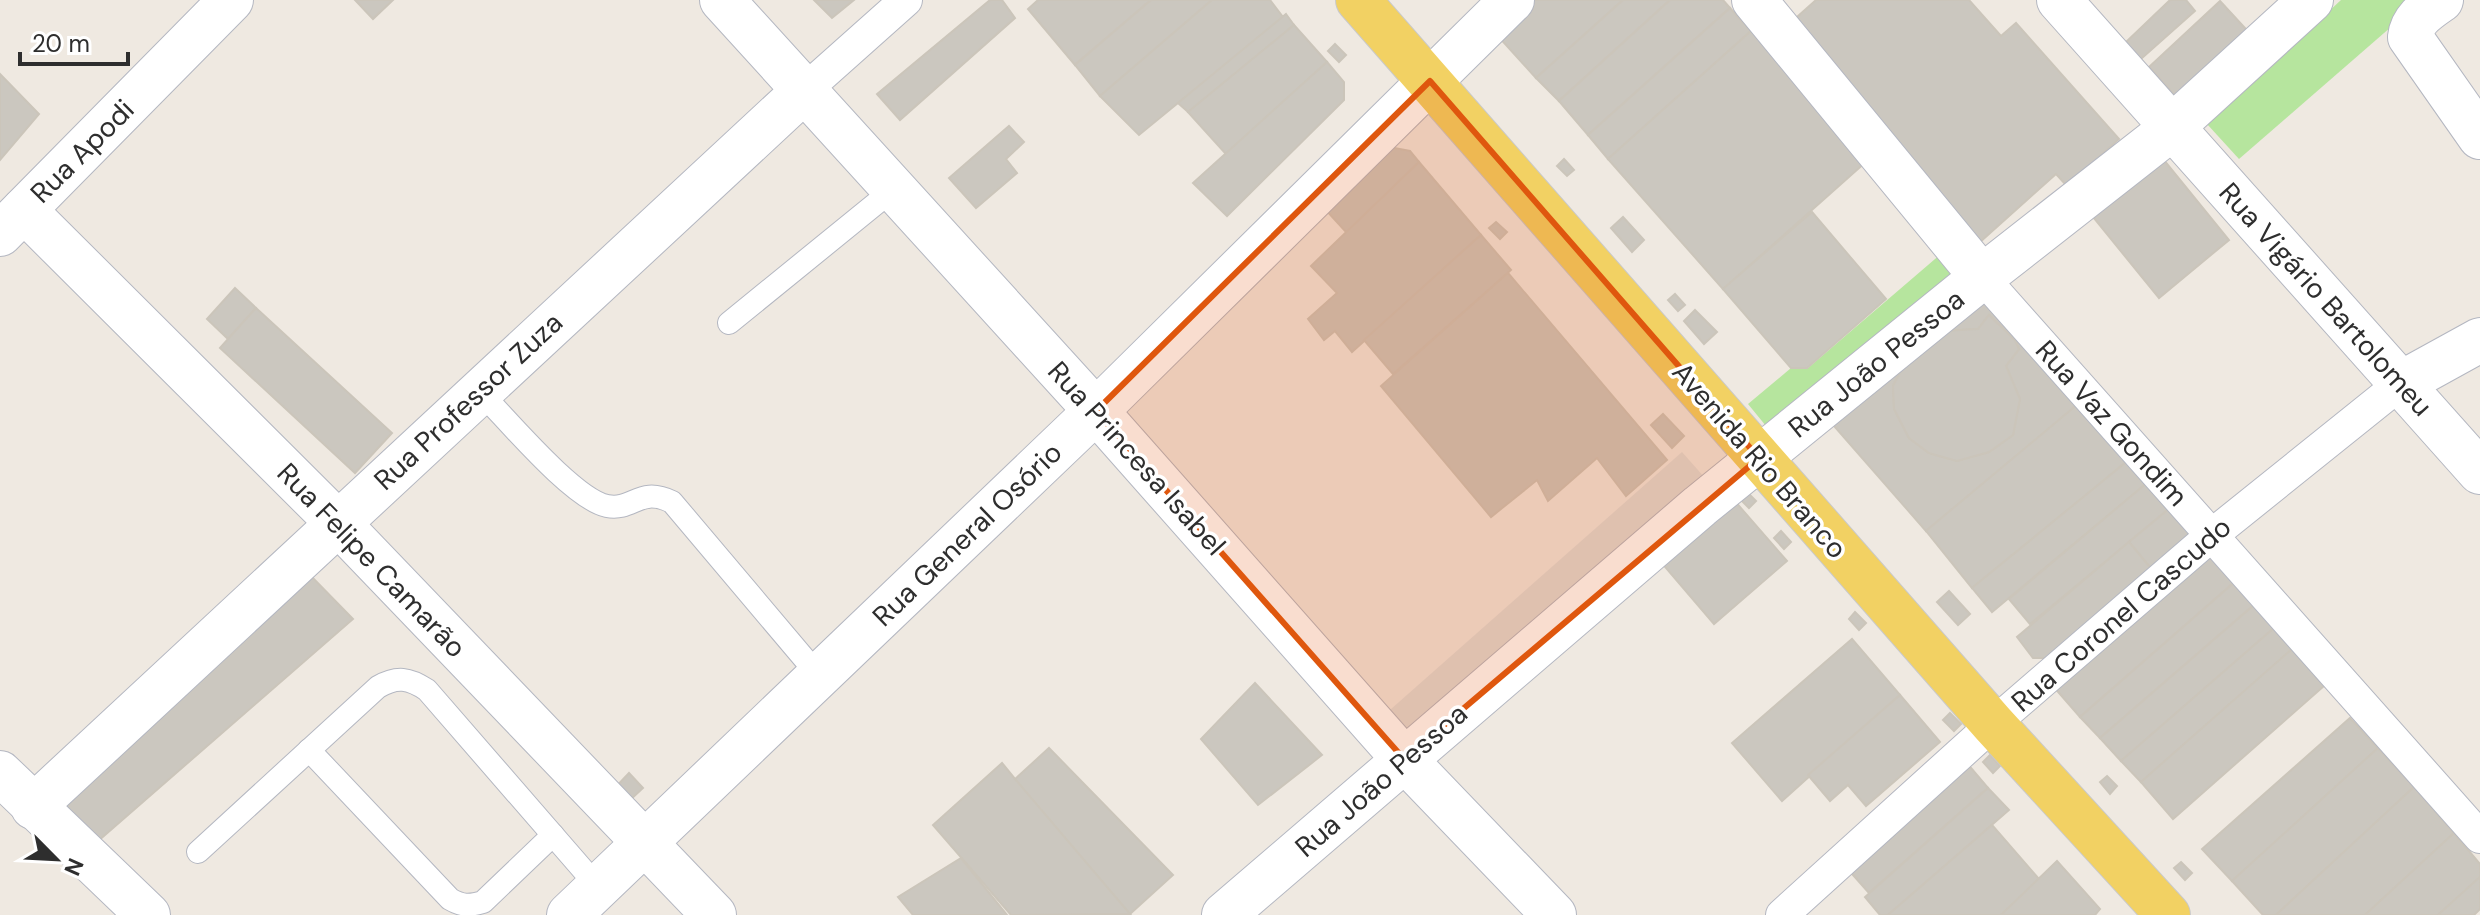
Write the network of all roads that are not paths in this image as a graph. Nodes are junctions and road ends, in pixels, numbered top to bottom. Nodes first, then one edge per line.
1 (231, 0) edge
2 (722, 0) edge
3 (906, 0) edge
4 (1358, 0) edge
5 (1512, 0) edge
6 (1754, 0) edge
7 (2059, 0) edge
8 (2311, 0) edge
9 (2431, 7) edge
10 (1430, 81) junction
11 (805, 90) junction
12 (2172, 126) junction
13 (2480, 137) edge
14 (895, 188) junction
15 (12, 222) edge
16 (1982, 277) junction
17 (729, 323) dead end
18 (2480, 340) edge
19 (2400, 384) junction
20 (479, 391) junction
21 (1096, 411) junction
22 (1759, 458) junction
23 (2480, 472) edge
24 (337, 522) junction
25 (2212, 535) junction
26 (819, 676) junction
27 (1993, 724) junction
28 (309, 750) junction
29 (1404, 759) junction
30 (0, 773) edge
31 (33, 807) junction
32 (553, 835) junction
33 (2480, 837) edge
34 (645, 842) junction
35 (198, 852) dead end
36 (584, 901) edge
37 (148, 915) edge
38 (714, 915) edge
39 (1224, 915) edge
40 (1554, 915) edge
41 (1782, 915) edge
42 (2168, 915) edge

1 - 15 street, Rua Apodi
2 - 11 street, Rua Princesa Isabel
3 - 11 street, Rua Professor Zuza
4 - 10 main road, Avenida Rio Branco
5 - 10 street, Rua General Osório
6 - 16 street, Rua Vaz Gondim
7 - 12 street, Rua Vigário Bartolomeu
8 - 12 street, Rua João Pessoa
9 - 13 street
10 - 21 street, Rua General Osório
10 - 22 main road, Avenida Rio Branco
11 - 14 street, Rua Princesa Isabel
11 - 20 street, Rua Professor Zuza
12 - 16 street, Rua João Pessoa
12 - 19 street, Rua Vigário Bartolomeu
14 - 17 lane
14 - 21 street, Rua Princesa Isabel
15 - 24 street, Rua Felipe Camarão
16 - 22 street, Rua João Pessoa
16 - 25 street, Rua Vaz Gondim
18 - 19 street, Rua Coronel Cascudo
19 - 23 street, Rua Vigário Bartolomeu
19 - 25 street, Rua Coronel Cascudo
20 - 24 street, Rua Professor Zuza
20 - 26 lane
21 - 26 street, Rua General Osório
21 - 29 street, Rua Princesa Isabel
22 - 27 main road, Avenida Rio Branco
22 - 29 street, Rua João Pessoa
24 - 31 street, Rua Professor Zuza
24 - 34 street, Rua Felipe Camarão
25 - 27 street, Rua Coronel Cascudo
25 - 33 street, Rua Vaz Gondim
26 - 34 street, Rua General Osório
27 - 41 street, Rua Coronel Cascudo
27 - 42 main road, Avenida Rio Branco
28 - 32 lane
28 - 32 lane
28 - 35 lane
29 - 39 street, Rua João Pessoa
29 - 40 street, Rua Princesa Isabel
30 - 31 street
31 - 37 street
32 - 36 lane
34 - 36 street, Rua General Osório
34 - 38 street, Rua Felipe Camarão

